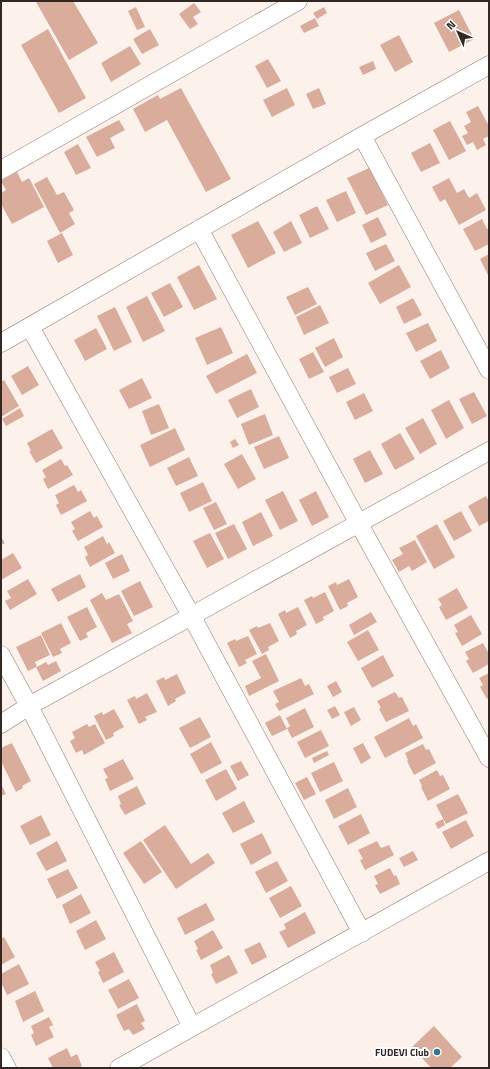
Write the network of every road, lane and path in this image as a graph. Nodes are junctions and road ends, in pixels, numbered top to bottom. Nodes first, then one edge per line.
1 (298, 1) edge
2 (489, 65) edge
3 (362, 136) junction
4 (1, 170) edge
5 (199, 229) junction
6 (30, 327) junction
7 (1, 343) edge
8 (489, 370) edge
9 (489, 451) edge
10 (359, 524) junction
11 (192, 617) junction
12 (1, 655) edge
13 (29, 706) junction
14 (1, 724) edge
15 (489, 758) edge
16 (489, 861) edge
17 (362, 933) junction
18 (192, 1027) junction
19 (1, 1057) edge
20 (7, 1068) edge
21 (119, 1068) edge

1 - 4 street
2 - 3 street
3 - 5 street
3 - 8 street
5 - 6 street
5 - 10 street
6 - 7 street
6 - 11 street
9 - 10 street
10 - 11 street
10 - 15 street
11 - 13 street
11 - 17 street
12 - 13 street
13 - 14 street
13 - 18 street
16 - 17 street
17 - 18 street
18 - 21 street
19 - 20 street

